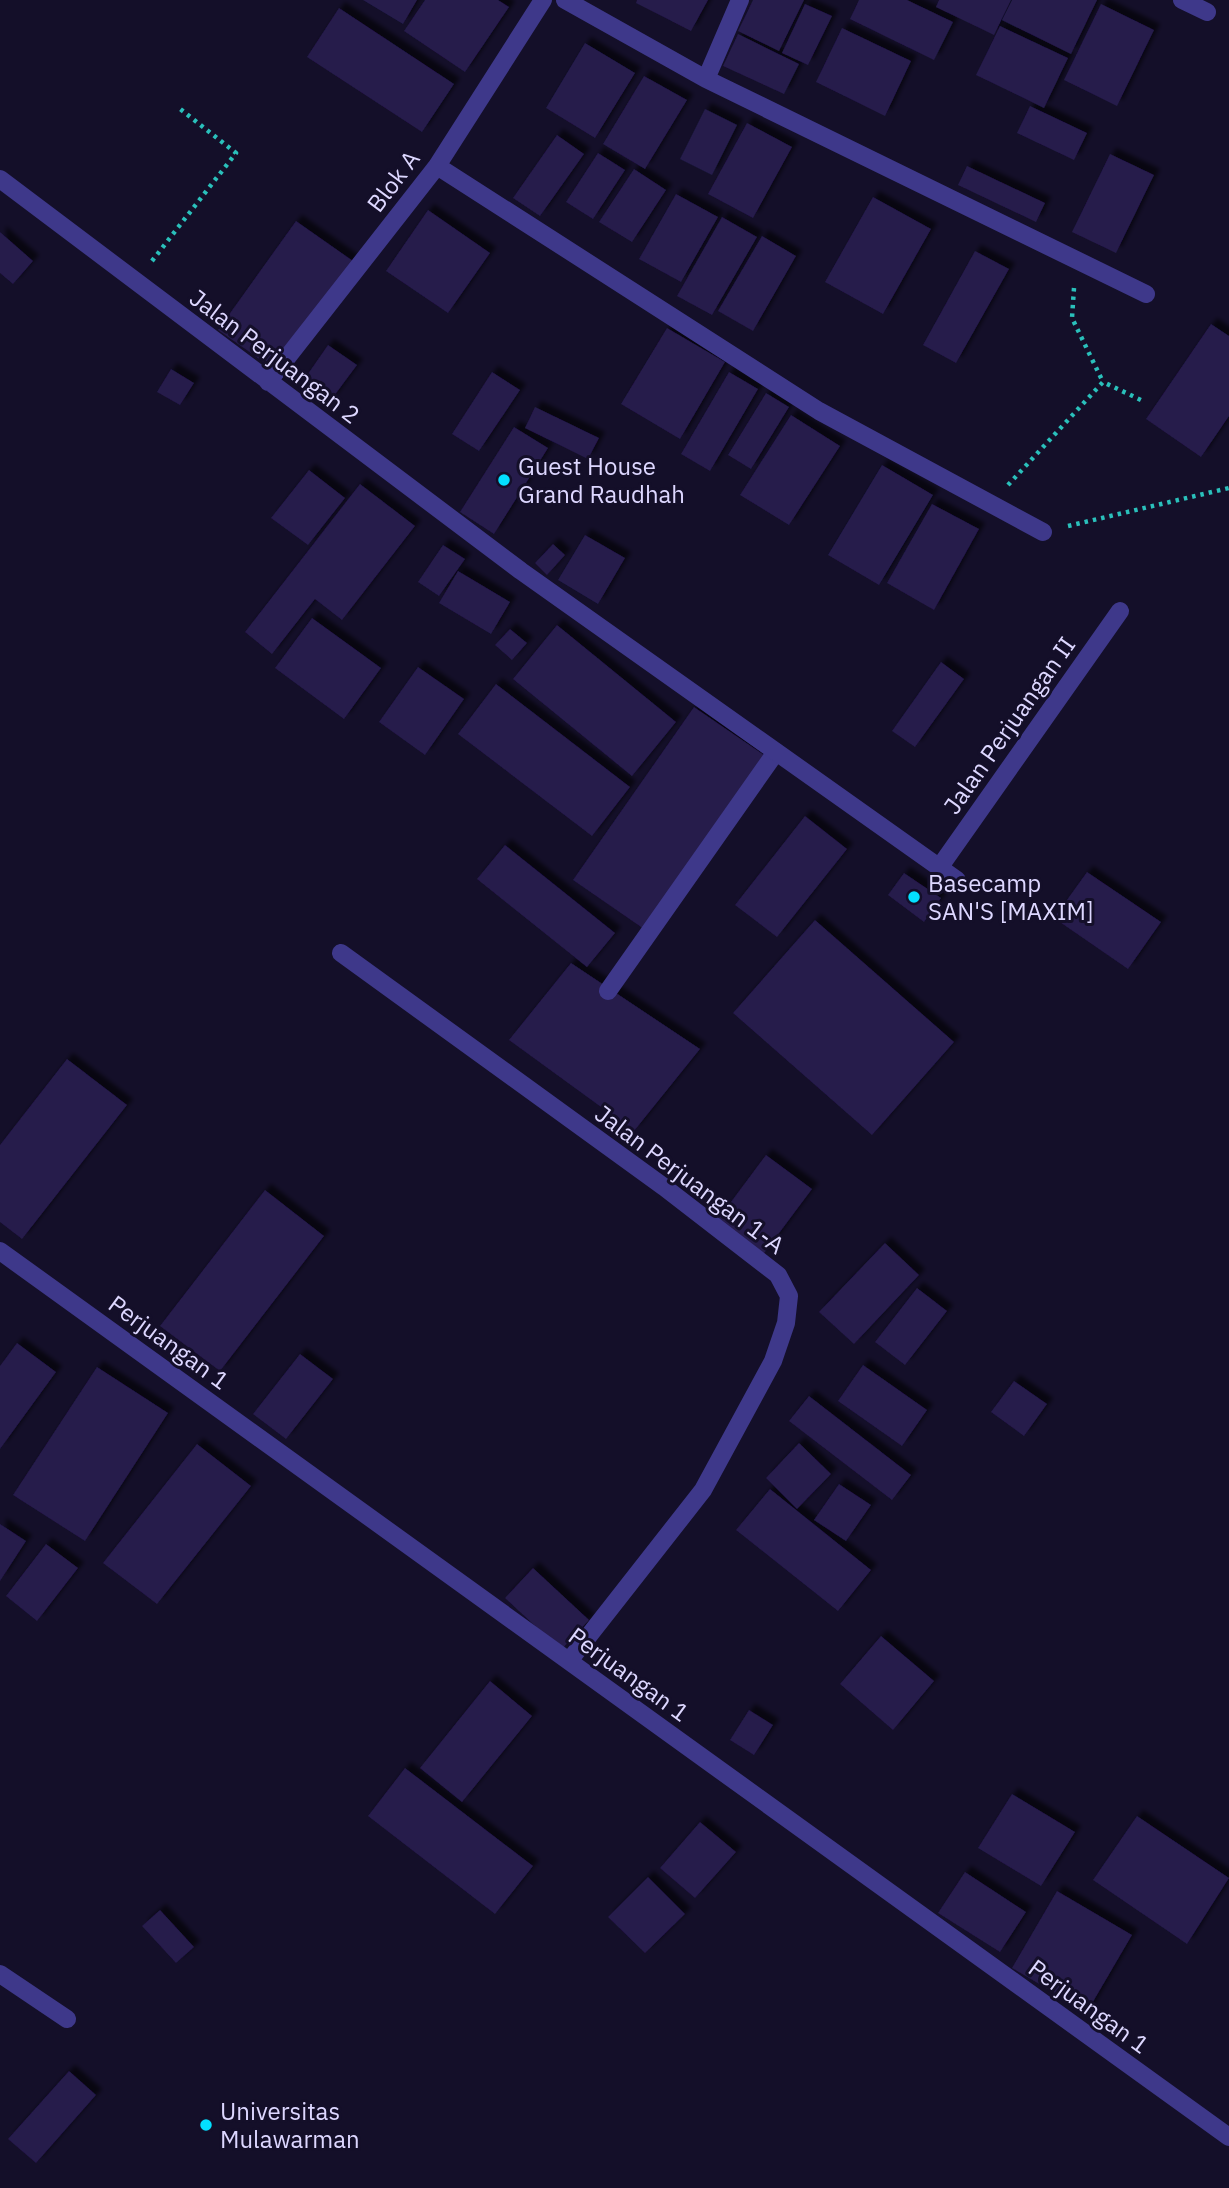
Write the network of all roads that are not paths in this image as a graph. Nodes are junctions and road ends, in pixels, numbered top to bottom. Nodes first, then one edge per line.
1 (542, 0) edge
2 (565, 0) edge
3 (740, 0) edge
4 (1182, 0) edge
5 (1208, 12) dead end
6 (706, 79) junction
7 (437, 166) junction
8 (0, 179) edge
9 (1146, 293) dead end
10 (268, 383) junction
11 (1043, 532) road end
12 (1120, 611) dead end
13 (776, 752) junction
14 (939, 868) junction
15 (957, 880) dead end
16 (341, 953) dead end
17 (608, 991) dead end
18 (0, 1251) edge
19 (569, 1661) junction
20 (0, 1974) edge
21 (67, 2019) dead end
22 (1229, 2137) edge

1 - 7 street, Blok A
2 - 6 street
3 - 6 street
4 - 5 street
6 - 9 street
7 - 10 street, Blok A
7 - 11 street
8 - 10 street, Jalan Perjuangan 2
10 - 13 street, Jalan Perjuangan 2
12 - 14 street, Jalan Perjuangan II
13 - 14 street, Jalan Perjuangan 2
13 - 17 street
14 - 15 street, Jalan Perjuangan 2
16 - 19 street, Jalan Perjuangan 1-A
18 - 19 street, Perjuangan 1
19 - 22 street, Perjuangan 1
20 - 21 street

